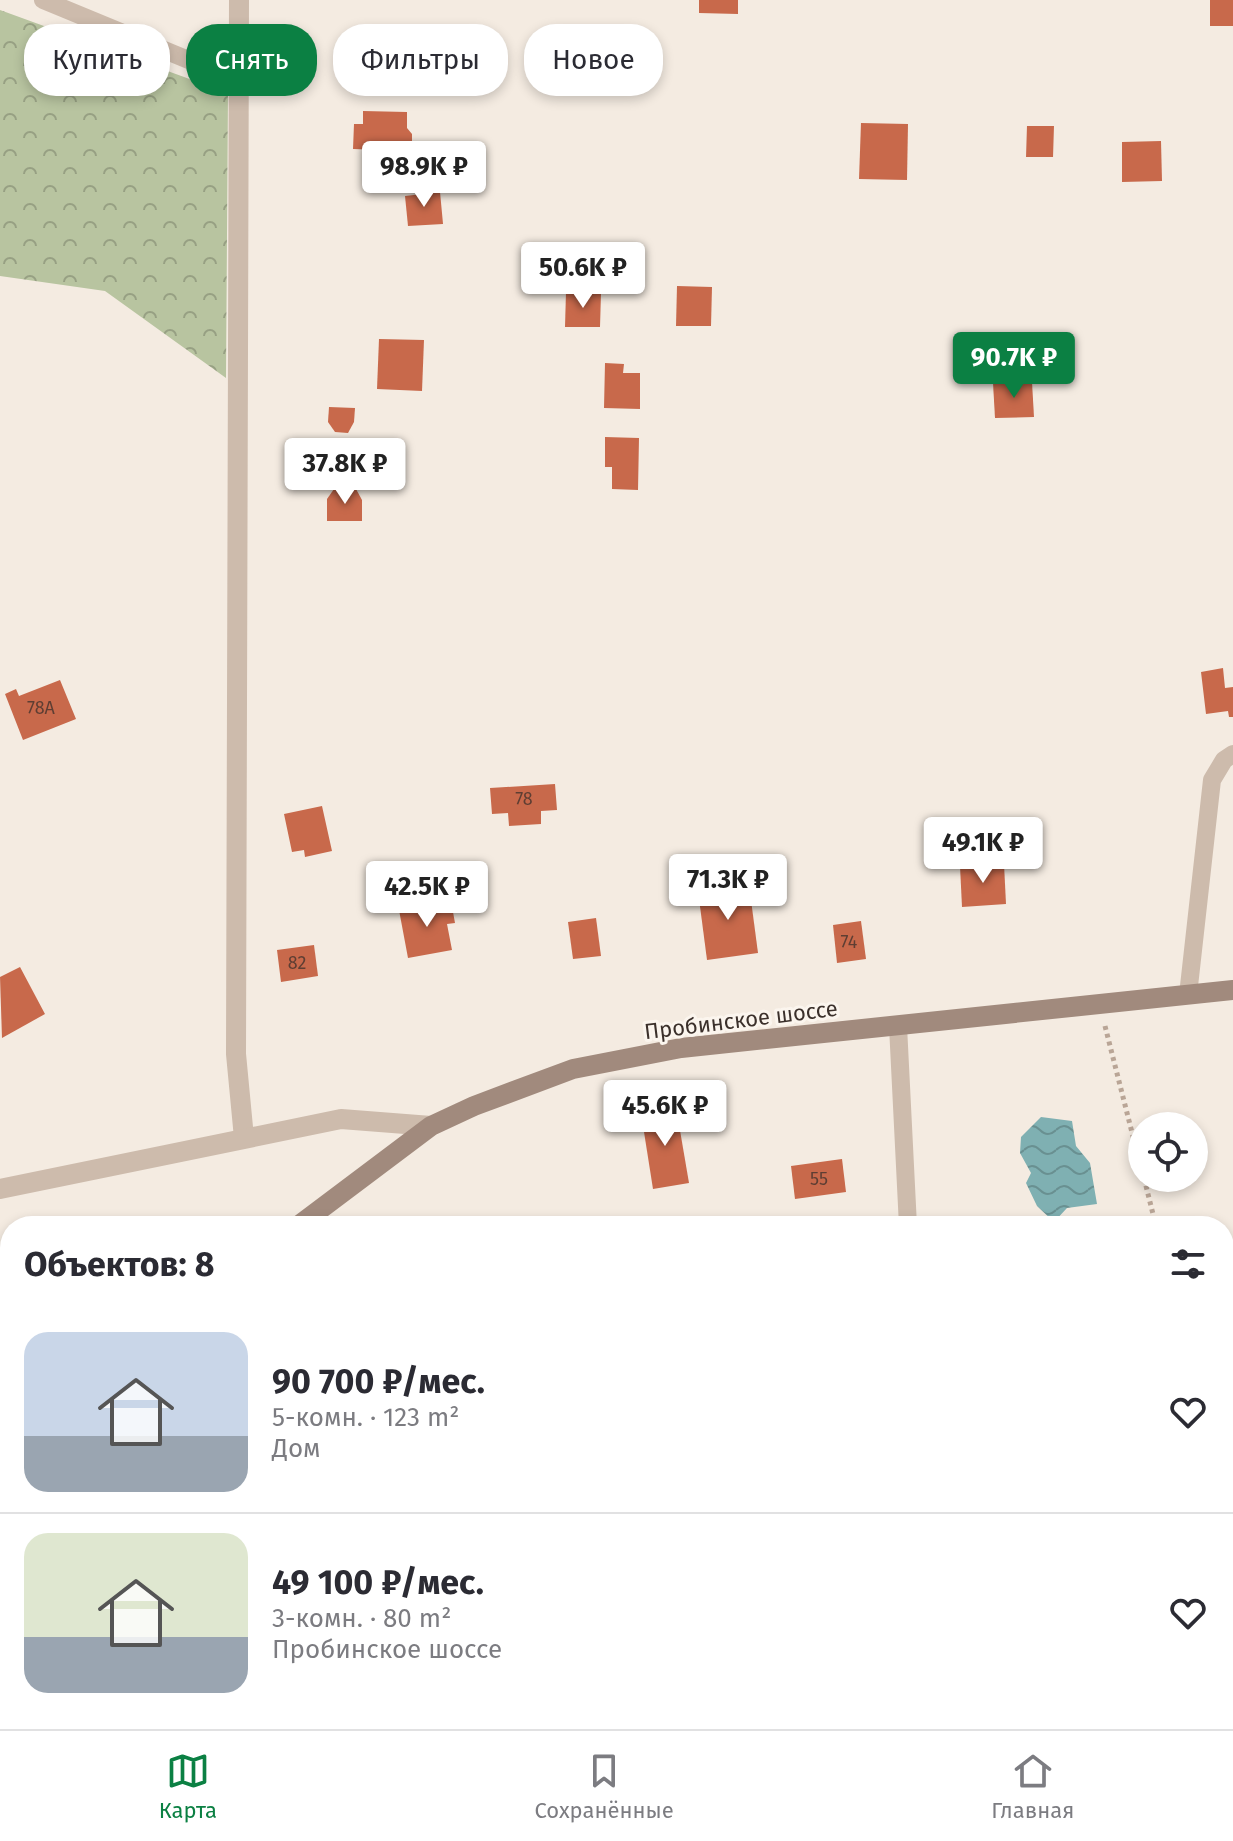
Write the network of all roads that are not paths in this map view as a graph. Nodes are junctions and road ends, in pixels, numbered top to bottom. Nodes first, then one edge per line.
1 (43, 0) edge
2 (239, 0) edge
3 (238, 24) edge
4 (186, 59) edge
5 (237, 96) edge
6 (1233, 754) edge
7 (1233, 990) edge
8 (1188, 995) junction
9 (898, 1026) junction
10 (431, 1126) junction
11 (244, 1138) junction
12 (0, 1189) edge
13 (311, 1216) edge
14 (908, 1216) edge

1 - 4 lane
2 - 3 street
5 - 11 street
6 - 8 lane
7 - 8 main road, Пробинское шоссе
8 - 9 main road, Пробинское шоссе
9 - 10 main road, Пробинское шоссе
9 - 14 lane
10 - 11 street
10 - 13 main road, Пробинское шоссе
11 - 12 street

